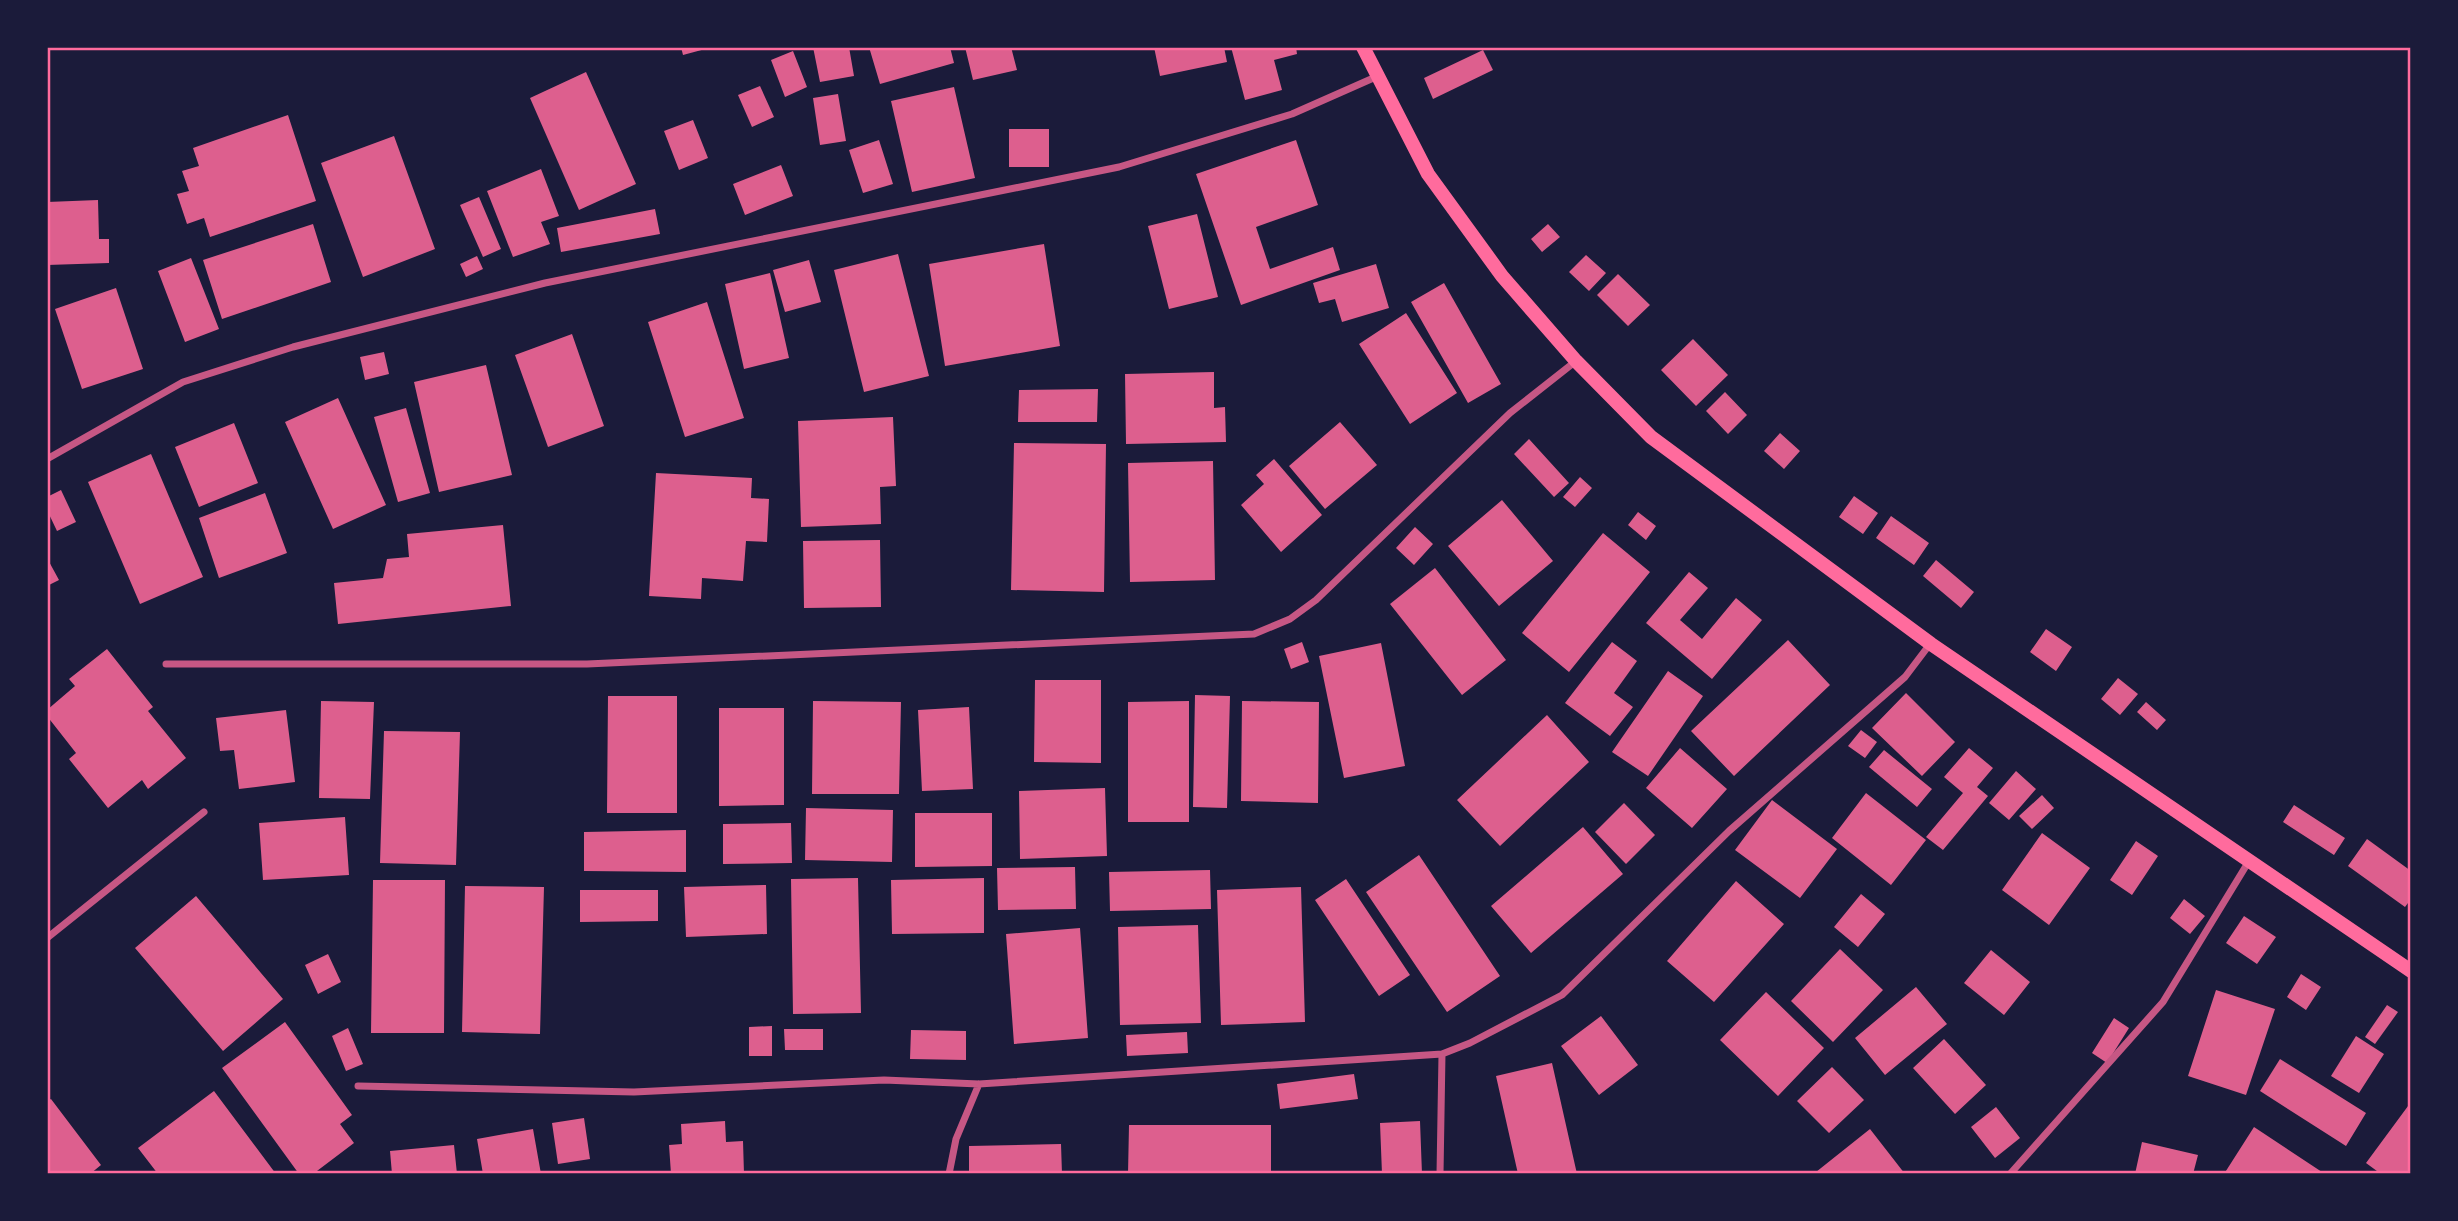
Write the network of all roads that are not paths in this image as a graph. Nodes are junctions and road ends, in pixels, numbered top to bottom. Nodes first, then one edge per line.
1 (1363, 47) edge
2 (1378, 76) junction
3 (1576, 361) junction
4 (47, 459) edge
5 (1931, 644) junction
6 (166, 664) dead end
7 (204, 812) dead end
8 (2250, 860) junction
9 (47, 938) edge
10 (2411, 971) edge
11 (1442, 1054) junction
12 (979, 1084) junction
13 (358, 1086) dead end
14 (949, 1174) edge
15 (1440, 1174) edge
16 (2010, 1174) edge

1 - 2 main road
2 - 3 main road
2 - 4 street
3 - 5 main road
3 - 6 street
5 - 8 main road
5 - 11 street
7 - 9 street
8 - 10 main road
8 - 16 street
11 - 12 street
11 - 15 street
12 - 13 street
12 - 14 street

